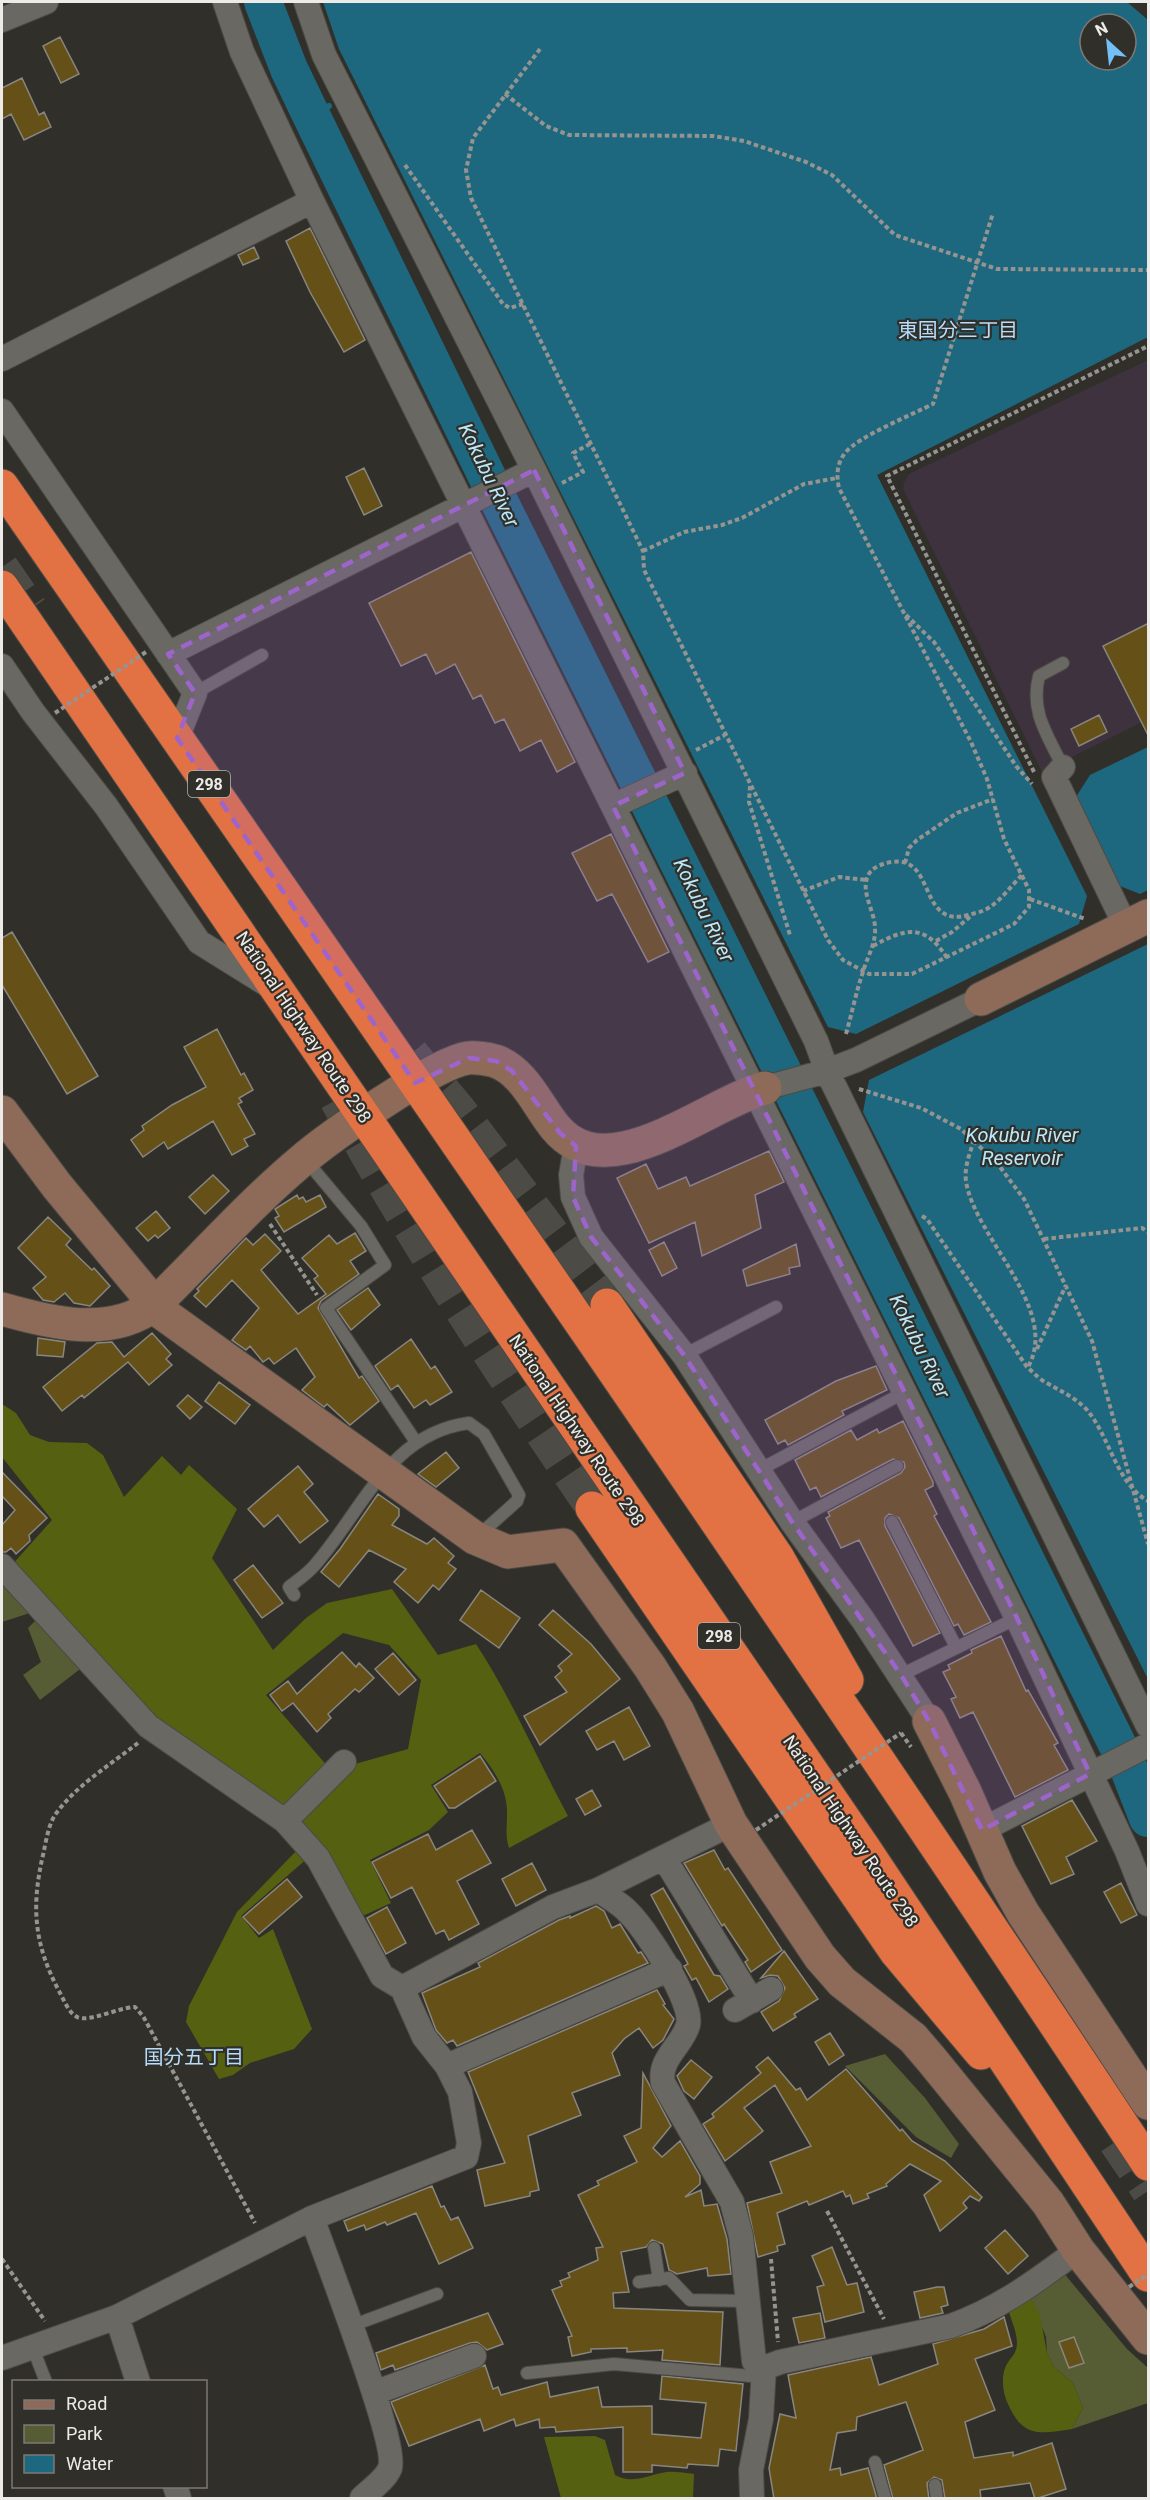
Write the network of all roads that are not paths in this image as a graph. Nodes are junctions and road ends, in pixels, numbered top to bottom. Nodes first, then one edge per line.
1 (46, 2) edge
2 (225, 2) edge
3 (306, 2) edge
4 (2, 20) edge
5 (312, 201) junction
6 (2, 359) edge
7 (2, 411) edge
8 (526, 474) junction
9 (2, 486) edge
10 (465, 504) junction
11 (2, 587) tunnel mouth
12 (157, 653) junction
13 (262, 655) dead end
14 (1063, 663) dead end
15 (2, 666) edge
16 (195, 693) junction
17 (177, 738) junction
18 (1063, 767) joint
19 (679, 769) junction
20 (617, 805) junction
21 (1138, 922) edge
22 (981, 999) joint
23 (286, 1000) junction
24 (819, 1073) junction
25 (416, 1083) junction
26 (760, 1089) junction
27 (2, 1112) edge
28 (364, 1116) junction
29 (576, 1146) junction
30 (315, 1171) dead end
31 (154, 1305) junction
32 (607, 1305) tunnel mouth
33 (776, 1307) dead end
34 (2, 1310) edge
35 (684, 1355) junction
36 (905, 1392) junction
37 (416, 1442) junction
38 (897, 1466) dead end
39 (759, 1470) junction
40 (382, 1471) junction
41 (592, 1508) tunnel mouth
42 (792, 1522) junction
43 (892, 1522) dead end
44 (475, 1538) junction
45 (2, 1566) edge
46 (294, 1595) dead end
47 (1017, 1618) junction
48 (956, 1647) junction
49 (901, 1675) junction
50 (915, 1727) joint
51 (1148, 1739) edge
52 (344, 1762) dead end
53 (1095, 1772) junction
54 (916, 1814) junction
55 (285, 1821) junction
56 (744, 1827) junction
57 (982, 1830) junction
58 (664, 1858) junction
59 (598, 1890) junction
60 (1149, 1904) edge
61 (670, 1969) junction
62 (402, 1988) junction
63 (753, 2000) dead end
64 (447, 2066) junction
65 (1149, 2103) edge
66 (1058, 2136) junction
67 (1149, 2164) edge
68 (312, 2218) junction
69 (654, 2248) dead end
70 (1078, 2250) junction
71 (1142, 2279) edge
72 (659, 2280) junction
73 (639, 2282) dead end
74 (437, 2294) dead end
75 (747, 2301) junction
76 (117, 2317) junction
77 (351, 2326) junction
78 (1149, 2338) edge
79 (32, 2346) junction
80 (474, 2355) dead end
81 (2, 2358) edge
82 (769, 2369) junction
83 (527, 2373) dead end
84 (45, 2380) edge
85 (137, 2380) edge
86 (374, 2393) junction
87 (875, 2462) dead end
88 (935, 2486) dead end
89 (362, 2499) edge
90 (752, 2499) edge
91 (885, 2499) edge
92 (937, 2499) edge

1 - 4 street
2 - 5 street
3 - 8 street
5 - 6 street
5 - 10 street
7 - 12 street
8 - 10 street
8 - 19 street
9 - 17 highway, 298
10 - 12 street
10 - 20 street
11 - 23 highway, National Highway Route 298 / 298
12 - 16 street
13 - 16 lane
14 - 18 lane
15 - 23 street
16 - 17 street
17 - 25 highway, 298
18 - 21 street
19 - 20 street
19 - 24 street
20 - 26 street
21 - 22 street
22 - 24 street
23 - 28 highway, National Highway Route 298 / 298
24 - 26 street
24 - 51 street
25 - 28 street
25 - 29 street
25 - 54 highway, 298
26 - 29 street
26 - 36 street
27 - 31 street
28 - 31 street
28 - 66 highway, National Highway Route 298 / 298
29 - 35 street
30 - 37 lane
31 - 34 street
31 - 40 street
32 - 54 highway
33 - 35 lane
35 - 39 street
36 - 39 lane
36 - 47 street
37 - 40 lane
37 - 44 lane
38 - 42 lane
39 - 42 street
40 - 44 street
40 - 46 lane
41 - 66 highway
42 - 49 street
43 - 48 lane
44 - 56 street
45 - 55 street
47 - 48 lane
47 - 53 street
48 - 49 lane
49 - 50 street
50 - 57 street
51 - 53 street
52 - 55 street
53 - 57 street
53 - 60 street
54 - 67 highway, 298
55 - 62 street
56 - 58 street
56 - 70 street
57 - 65 street
58 - 59 street
58 - 63 street
59 - 61 street
59 - 62 street
61 - 64 street
61 - 75 street
62 - 64 street
64 - 68 street
66 - 71 highway, National Highway Route 298 / 298
68 - 76 street
68 - 77 street
69 - 72 lane
70 - 78 street
70 - 82 street
72 - 73 lane
72 - 75 lane
74 - 77 lane
75 - 82 street
76 - 79 street
76 - 85 street
77 - 86 street
79 - 81 street
79 - 84 lane
80 - 86 street
82 - 83 lane
82 - 90 street
86 - 89 street
87 - 91 lane
88 - 92 lane

